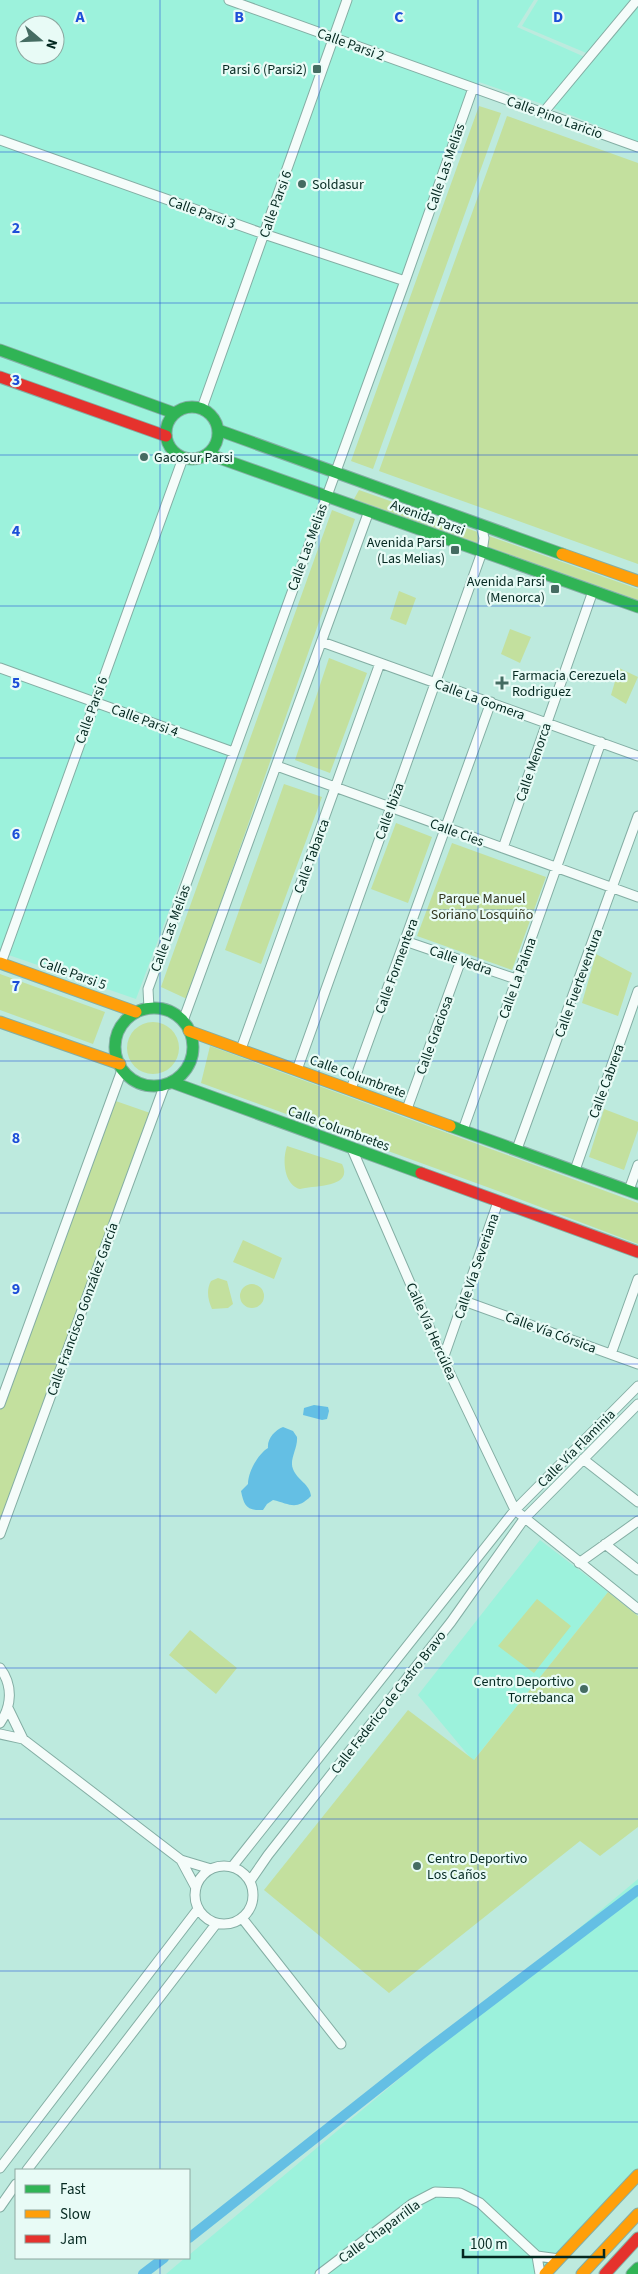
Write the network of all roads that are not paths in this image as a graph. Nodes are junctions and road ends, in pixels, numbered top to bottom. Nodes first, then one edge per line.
1 (229, 0) edge
2 (348, 0) edge
3 (637, 0) edge
4 (334, 38) junction
5 (473, 88) junction
6 (543, 113) junction
7 (0, 140) edge
8 (638, 147) edge
9 (264, 234) junction
10 (405, 281) junction
11 (0, 350) edge
12 (0, 377) edge
13 (202, 408) junction
14 (174, 413) junction
15 (218, 430) junction
16 (166, 436) junction
17 (208, 454) junction
18 (183, 458) junction
19 (335, 472) junction
20 (326, 496) junction
21 (369, 512) junction
22 (481, 525) junction
23 (482, 552) junction
24 (638, 582) edge
25 (593, 591) junction
26 (638, 607) edge
27 (322, 642) junction
28 (380, 663) junction
29 (0, 668) edge
30 (436, 683) junction
31 (94, 702) junction
32 (491, 702) junction
33 (547, 723) junction
34 (601, 742) junction
35 (234, 752) junction
36 (638, 756) edge
37 (277, 766) junction
38 (336, 788) junction
39 (390, 807) junction
40 (638, 816) edge
41 (446, 827) junction
42 (503, 848) junction
43 (556, 867) junction
44 (612, 888) junction
45 (638, 897) edge
46 (405, 941) junction
47 (461, 960) junction
48 (0, 963) edge
49 (516, 979) junction
50 (638, 991) edge
51 (149, 1008) junction
52 (136, 1012) junction
53 (0, 1022) edge
54 (186, 1026) junction
55 (241, 1049) junction
56 (121, 1067) junction
57 (297, 1070) junction
58 (168, 1083) junction
59 (351, 1089) junction
60 (407, 1110) junction
61 (462, 1130) junction
62 (352, 1149) junction
63 (517, 1149) junction
64 (638, 1165) edge
65 (575, 1170) junction
66 (634, 1192) edge
67 (498, 1202) junction
68 (638, 1252) edge
69 (638, 1278) edge
70 (464, 1301) junction
71 (611, 1354) junction
72 (443, 1359) junction
73 (638, 1364) edge
74 (638, 1386) edge
75 (0, 1404) edge
76 (638, 1404) edge
77 (583, 1459) junction
78 (638, 1502) edge
79 (515, 1510) junction
80 (524, 1519) junction
81 (638, 1521) edge
82 (0, 1534) edge
83 (605, 1544) junction
84 (579, 1563) junction
85 (638, 1570) edge
86 (638, 1609) edge
87 (0, 1668) edge
88 (8, 1708) junction
89 (0, 1723) edge
90 (0, 1734) edge
91 (22, 1739) junction
92 (181, 1860) junction
93 (232, 1867) junction
94 (211, 1869) junction
95 (250, 1881) junction
96 (196, 1888) junction
97 (198, 1909) junction
98 (242, 1918) junction
99 (216, 1924) junction
100 (340, 2044) dead end
101 (0, 2168) edge
102 (28, 2169) edge
103 (638, 2175) edge
104 (15, 2185) edge
105 (0, 2207) edge
106 (638, 2214) edge
107 (638, 2238) edge
108 (537, 2256) junction
109 (559, 2259) junction
110 (638, 2268) edge
111 (320, 2274) edge
112 (540, 2274) edge
113 (545, 2274) edge
114 (582, 2274) edge
115 (605, 2274) edge
116 (632, 2274) edge

1 - 4 street, Calle Parsi 2
2 - 4 street, Calle Parsi 6
3 - 6 street
4 - 5 street, Calle Parsi 2
4 - 9 street, Calle Parsi 6
5 - 6 street, Calle Pino Laricio
5 - 10 street, Calle Las Melias
6 - 8 street, Calle Pino Laricio
7 - 9 street, Calle Parsi 3
9 - 10 street, Calle Parsi 3
9 - 13 street, Calle Parsi 6
10 - 19 street, Calle Las Melias
11 - 14 main road
12 - 16 main road
13 - 14 main road
13 - 15 main road
14 - 16 main road
15 - 17 main road
15 - 19 main road, Avenida Parsi
16 - 18 main road
17 - 18 main road
17 - 20 main road, Avenida Parsi
18 - 31 street, Calle Parsi 6
19 - 20 street, Calle Las Melias
19 - 22 main road, Avenida Parsi
20 - 21 main road, Avenida Parsi
20 - 35 street, Calle Las Melias
21 - 23 main road, Avenida Parsi
21 - 27 street
22 - 23 street
22 - 24 main road, Avenida Parsi
23 - 25 main road, Avenida Parsi
23 - 30 street, Calle Ibiza
25 - 26 main road, Avenida Parsi
25 - 33 street, Calle Menorca
27 - 28 street, Calle La Gomera
27 - 37 street
28 - 30 street, Calle La Gomera
28 - 38 street, Calle Tabarca
29 - 31 street, Calle Parsi 4
30 - 32 street, Calle La Gomera
30 - 39 street, Calle Ibiza
31 - 35 street, Calle Parsi 4
31 - 48 street, Calle Parsi 6
32 - 33 street, Calle La Gomera
32 - 41 street, Calle Formentera
33 - 34 street, Calle La Gomera
33 - 42 street, Calle Menorca
34 - 36 street, Calle La Gomera
34 - 43 street, Calle La Palma
35 - 51 street, Calle Las Melias
37 - 38 street, Calle Cies
37 - 54 street
38 - 39 street, Calle Cies
38 - 55 street, Calle Tabarca
39 - 41 street, Calle Cies
39 - 57 street, Calle Ibiza
40 - 44 street, Calle Fuerteventura
41 - 42 street, Calle Cies
41 - 46 street, Calle Formentera
42 - 43 street, Calle Cies
43 - 44 street, Calle Cies
43 - 49 street, Calle La Palma
44 - 45 street, Calle Cies
44 - 63 street, Calle Fuerteventura
46 - 47 street, Calle Vedra
46 - 59 street, Calle Formentera
47 - 49 street, Calle Vedra
47 - 60 street, Calle Graciosa
48 - 52 main road, Calle Parsi 5
49 - 61 street, Calle La Palma
50 - 65 street, Calle Cabrera
51 - 52 main road
51 - 54 main road
52 - 56 main road
53 - 56 main road
54 - 55 main road, Calle Columbrete
54 - 58 main road
55 - 57 main road, Calle Columbrete
56 - 58 main road
56 - 75 street
57 - 59 main road, Calle Columbrete
58 - 62 main road, Calle Columbretes
58 - 82 street, Calle Francisco González García
59 - 60 main road, Calle Columbrete
60 - 61 main road, Calle Columbrete
61 - 63 main road, Calle Columbrete
62 - 67 main road, Calle Columbretes
62 - 72 street, Calle Vía Hercúlea
63 - 65 main road, Calle Columbrete
64 - 66 street
65 - 66 main road, Calle Columbrete
67 - 68 main road, Calle Columbretes
67 - 70 street, Calle Vía Severiana
69 - 71 street
70 - 71 street, Calle Vía Córsica
70 - 72 street, Calle Vía Severiana
71 - 73 street, Calle Vía Córsica
72 - 79 street, Calle Vía Hercúlea
74 - 79 street, Calle Vía Flaminia
76 - 77 street, Calle Vía Flaminia
77 - 78 street
77 - 80 street, Calle Vía Flaminia
79 - 80 street, Calle Vía Hercúlea
79 - 93 street, Calle Vía Flaminia
80 - 84 street, Calle Vía Hercúlea
80 - 95 street, Calle Federico de Castro Bravo
81 - 83 street
83 - 84 street
83 - 85 street
84 - 86 street, Calle Vía Hercúlea
87 - 88 street
88 - 89 street
88 - 91 street
90 - 91 street
91 - 92 street
92 - 94 street
92 - 96 street
93 - 94 street
93 - 95 street
94 - 96 street
95 - 98 street
96 - 97 street
97 - 99 street
97 - 101 street
98 - 99 street
98 - 100 street
99 - 102 street
103 - 109 main road
104 - 105 street
106 - 114 main road
107 - 115 main road
108 - 109 street
108 - 111 street, Calle Chaparrilla
108 - 112 street
109 - 113 main road
110 - 116 main road

